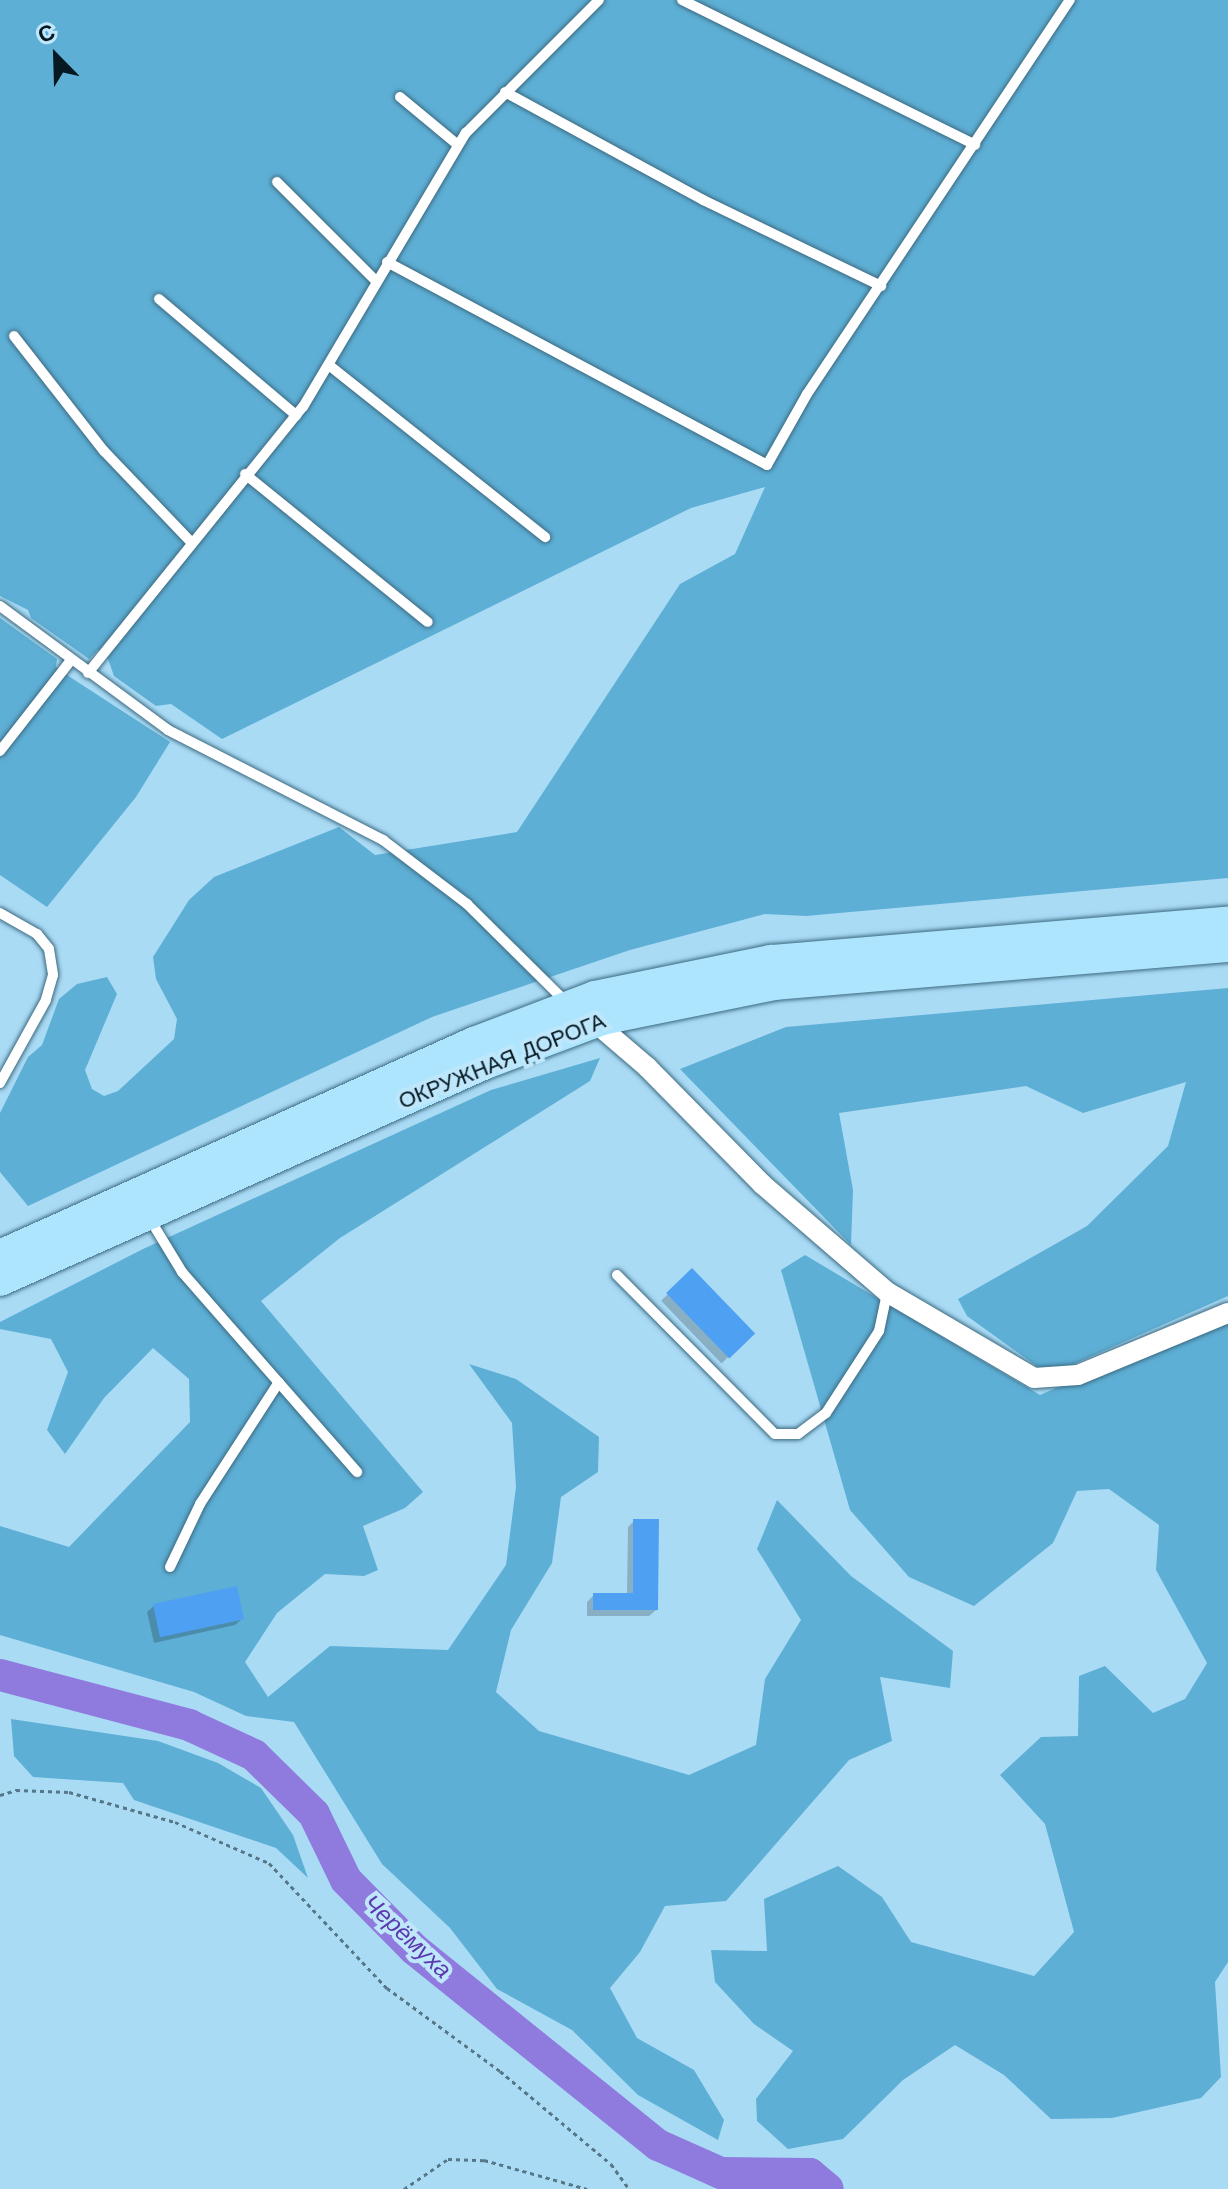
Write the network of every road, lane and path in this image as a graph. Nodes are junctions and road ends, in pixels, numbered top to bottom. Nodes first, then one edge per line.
1 (599, 0) edge
2 (682, 0) edge
3 (1070, 0) edge
4 (505, 92) junction
5 (400, 97) dead end
6 (458, 145) junction
7 (975, 145) junction
8 (277, 182) dead end
9 (387, 262) junction
10 (376, 281) junction
11 (881, 286) junction
12 (159, 299) dead end
13 (14, 336) dead end
14 (330, 366) junction
15 (296, 415) junction
16 (245, 474) junction
17 (545, 537) dead end
18 (190, 541) junction
19 (0, 606) edge
20 (428, 622) dead end
21 (71, 660) junction
22 (88, 673) junction
23 (0, 751) edge
24 (0, 913) edge
25 (1228, 923) edge
26 (1228, 946) edge
27 (583, 1013) junction
28 (0, 1083) edge
29 (147, 1215) junction
30 (0, 1256) edge
31 (617, 1275) dead end
32 (0, 1280) edge
33 (887, 1292) junction
34 (1228, 1313) edge
35 (279, 1382) junction
36 (357, 1472) dead end
37 (170, 1567) dead end
38 (0, 1795) edge
39 (404, 2189) edge
40 (587, 2189) edge
41 (629, 2189) edge

1 - 4 lane
2 - 7 lane
3 - 7 lane
4 - 6 lane
4 - 11 lane
5 - 6 lane
6 - 9 lane
7 - 11 lane
8 - 10 lane
9 - 10 lane
9 - 11 lane
10 - 14 lane
12 - 15 lane
13 - 18 lane
14 - 15 lane
14 - 17 lane
15 - 16 lane
16 - 18 lane
16 - 20 lane
18 - 22 lane
19 - 21 lane
21 - 22 lane
21 - 23 lane
22 - 27 lane
24 - 28 lane
25 - 27 main road, ОКРУЖНАЯ ДОРОГА
26 - 27 main road, ОКРУЖНАЯ ДОРОГА
27 - 29 main road, ОКРУЖНАЯ ДОРОГА
27 - 30 main road, ОКРУЖНАЯ ДОРОГА
27 - 33 street
29 - 32 main road, ОКРУЖНАЯ ДОРОГА
29 - 35 lane
31 - 33 lane
33 - 34 street
35 - 36 lane
35 - 37 lane
38 - 41 path
39 - 40 path

